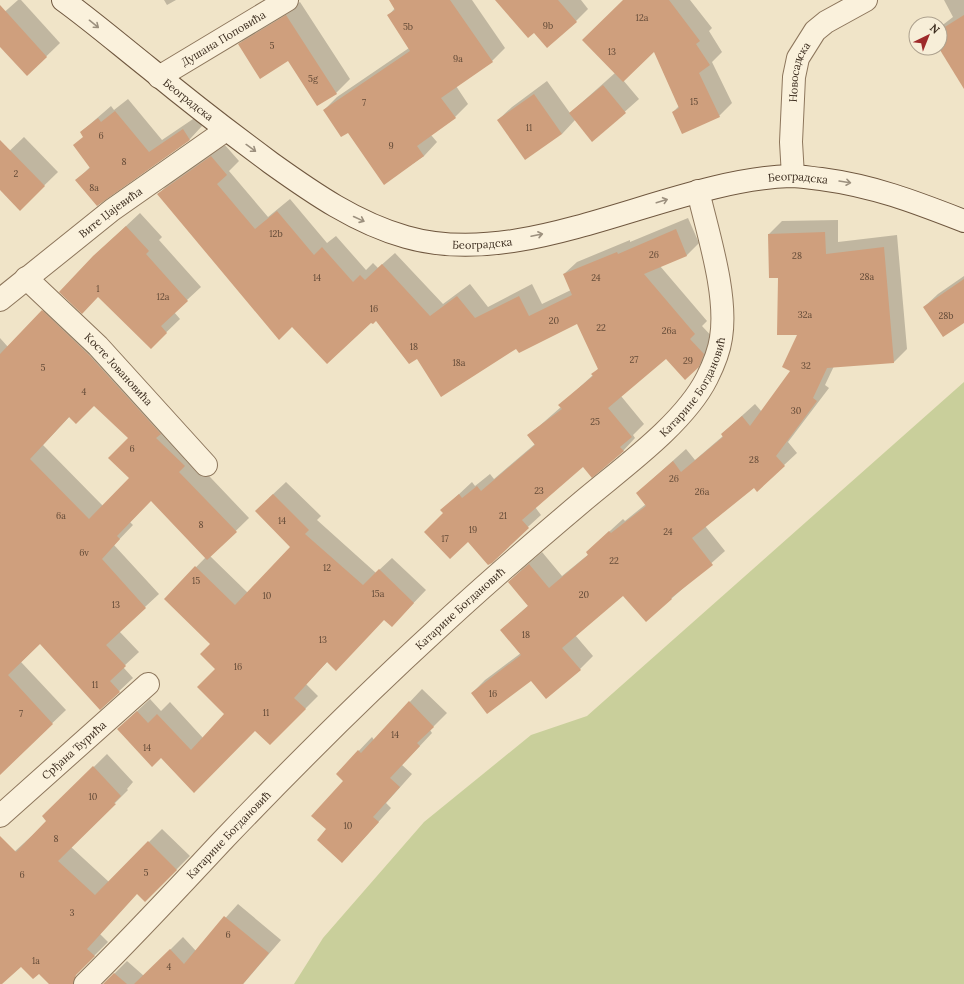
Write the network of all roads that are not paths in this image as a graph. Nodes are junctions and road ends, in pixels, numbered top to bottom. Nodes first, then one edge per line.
1 (63, 0) edge
2 (287, 0) edge
3 (866, 0) edge
4 (159, 77) junction
5 (226, 130) junction
6 (793, 176) junction
7 (698, 191) junction
8 (964, 221) edge
9 (26, 278) junction
10 (0, 300) edge
11 (206, 465) dead end
12 (148, 684) dead end
13 (0, 816) edge
14 (85, 984) edge

1 -> 4 street, Београдска
2 - 4 street, Душана Поповића
3 - 6 street, Новосадска
4 - 5 street, Београдска
5 -> 7 street, Београдска
5 - 9 street, Вите Џајевића
6 - 7 street, Београдска
6 -> 8 street, Београдска
7 - 14 street, Катарине Богдановић
9 - 10 street, Вите Џајевића
9 - 11 street, Косте Јовановића
12 - 13 street, Срђана Ђурића

